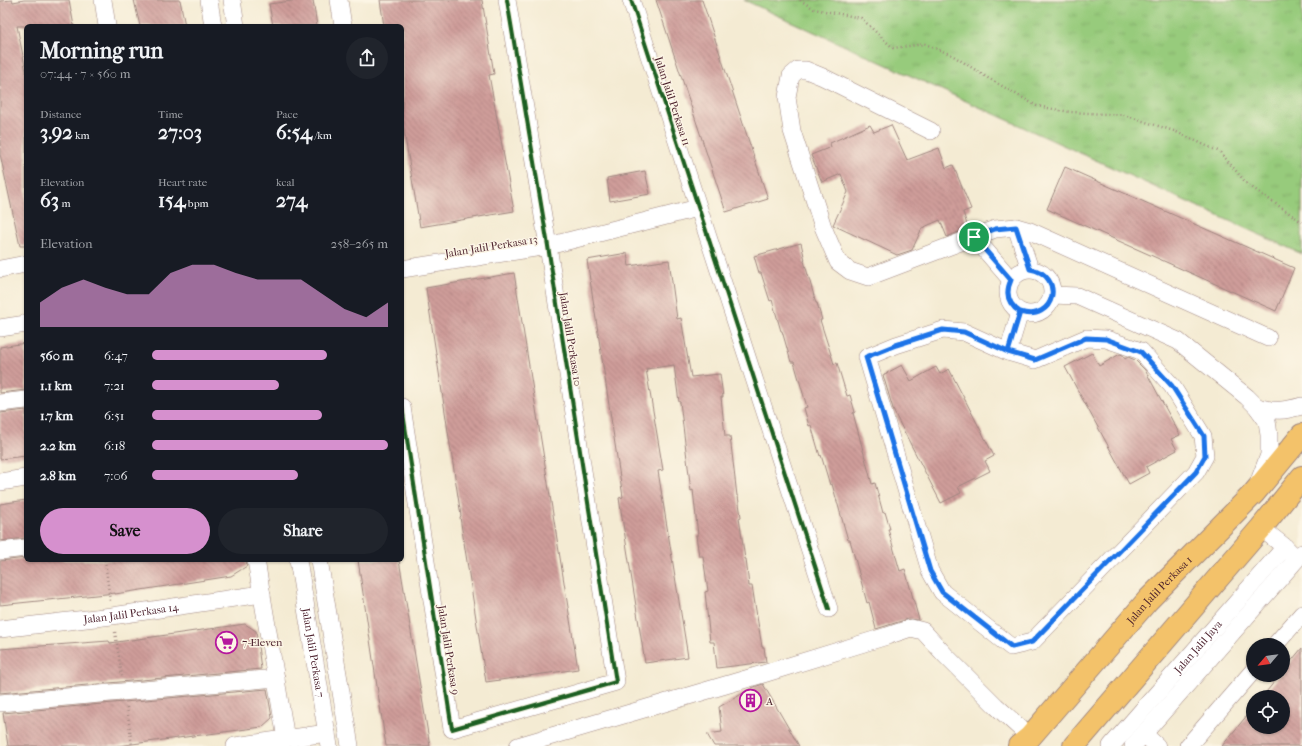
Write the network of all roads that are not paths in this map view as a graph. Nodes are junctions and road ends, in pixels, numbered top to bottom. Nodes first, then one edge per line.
1 (103, 0) edge
2 (209, 0) edge
3 (232, 0) edge
4 (339, 0) edge
5 (507, 0) edge
6 (631, 0) edge
7 (107, 24) edge
8 (213, 24) edge
9 (236, 24) edge
10 (343, 24) edge
11 (931, 131) dead end
12 (698, 208) junction
13 (1016, 227) junction
14 (974, 237) junction
15 (548, 246) junction
16 (24, 264) edge
17 (404, 268) edge
18 (0, 269) edge
19 (1030, 269) junction
20 (1011, 280) junction
21 (1052, 295) junction
22 (1020, 312) junction
23 (24, 324) edge
24 (0, 328) edge
25 (1268, 338) dead end
26 (1008, 352) junction
27 (24, 400) edge
28 (0, 403) edge
29 (1302, 406) edge
30 (1257, 407) junction
31 (404, 420) edge
32 (1302, 435) edge
33 (1302, 477) edge
34 (24, 478) edge
35 (0, 482) edge
36 (1254, 493) junction
37 (1261, 528) junction
38 (1285, 547) junction
39 (24, 548) edge
40 (0, 551) edge
41 (1300, 558) edge
42 (256, 562) edge
43 (298, 562) edge
44 (319, 562) edge
45 (262, 594) junction
46 (829, 609) dead end
47 (1302, 614) edge
48 (0, 629) edge
49 (1281, 638) edge
50 (276, 678) junction
51 (1246, 678) edge
52 (616, 682) joint
53 (0, 703) edge
54 (286, 739) junction
55 (328, 740) edge
56 (1138, 740) edge
57 (1024, 741) edge
58 (235, 746) edge
59 (350, 746) edge
60 (518, 746) edge
61 (1074, 746) edge
62 (1111, 746) edge
63 (1157, 746) edge
64 (1188, 746) edge

1 - 7 street
2 - 8 street
3 - 9 street
4 - 10 street
5 - 15 street, Jalan Jalil Perkasa 10
6 - 12 street, Jalan Jalil Perkasa 11
11 - 14 street
12 - 15 street, Jalan Jalil Perkasa 13
12 - 46 street, Jalan Jalil Perkasa 11
13 - 14 street
13 - 19 street
13 - 25 street
14 - 20 street
15 - 17 street, Jalan Jalil Perkasa 13
15 - 52 street, Jalan Jalil Perkasa 10
16 - 18 street
19 - 20 street
19 - 21 street
20 - 22 street
21 - 22 street
21 - 30 street
22 - 26 street
23 - 24 street
26 - 26 street
27 - 28 street
29 - 30 street
30 - 36 street
31 - 52 street, Jalan Jalil Perkasa 9
32 - 36 main road, Jalan Jalil Perkasa 1
33 - 37 main road
34 - 35 street
36 - 57 main road, Jalan Jalil Perkasa 1
37 - 38 street
37 - 61 main road
38 - 41 street
38 - 62 street, Jalan Jalil Jaya
39 - 40 street
41 - 56 street
42 - 45 street
43 - 55 street, Jalan Jalil Perkasa 7
44 - 59 street, Jalan Jalil Perkasa 7
45 - 48 street, Jalan Jalil Perkasa 14
45 - 50 street
47 - 49 street
50 - 53 street
50 - 54 street
51 - 64 street
54 - 55 street
54 - 58 street
56 - 63 street
57 - 60 street

